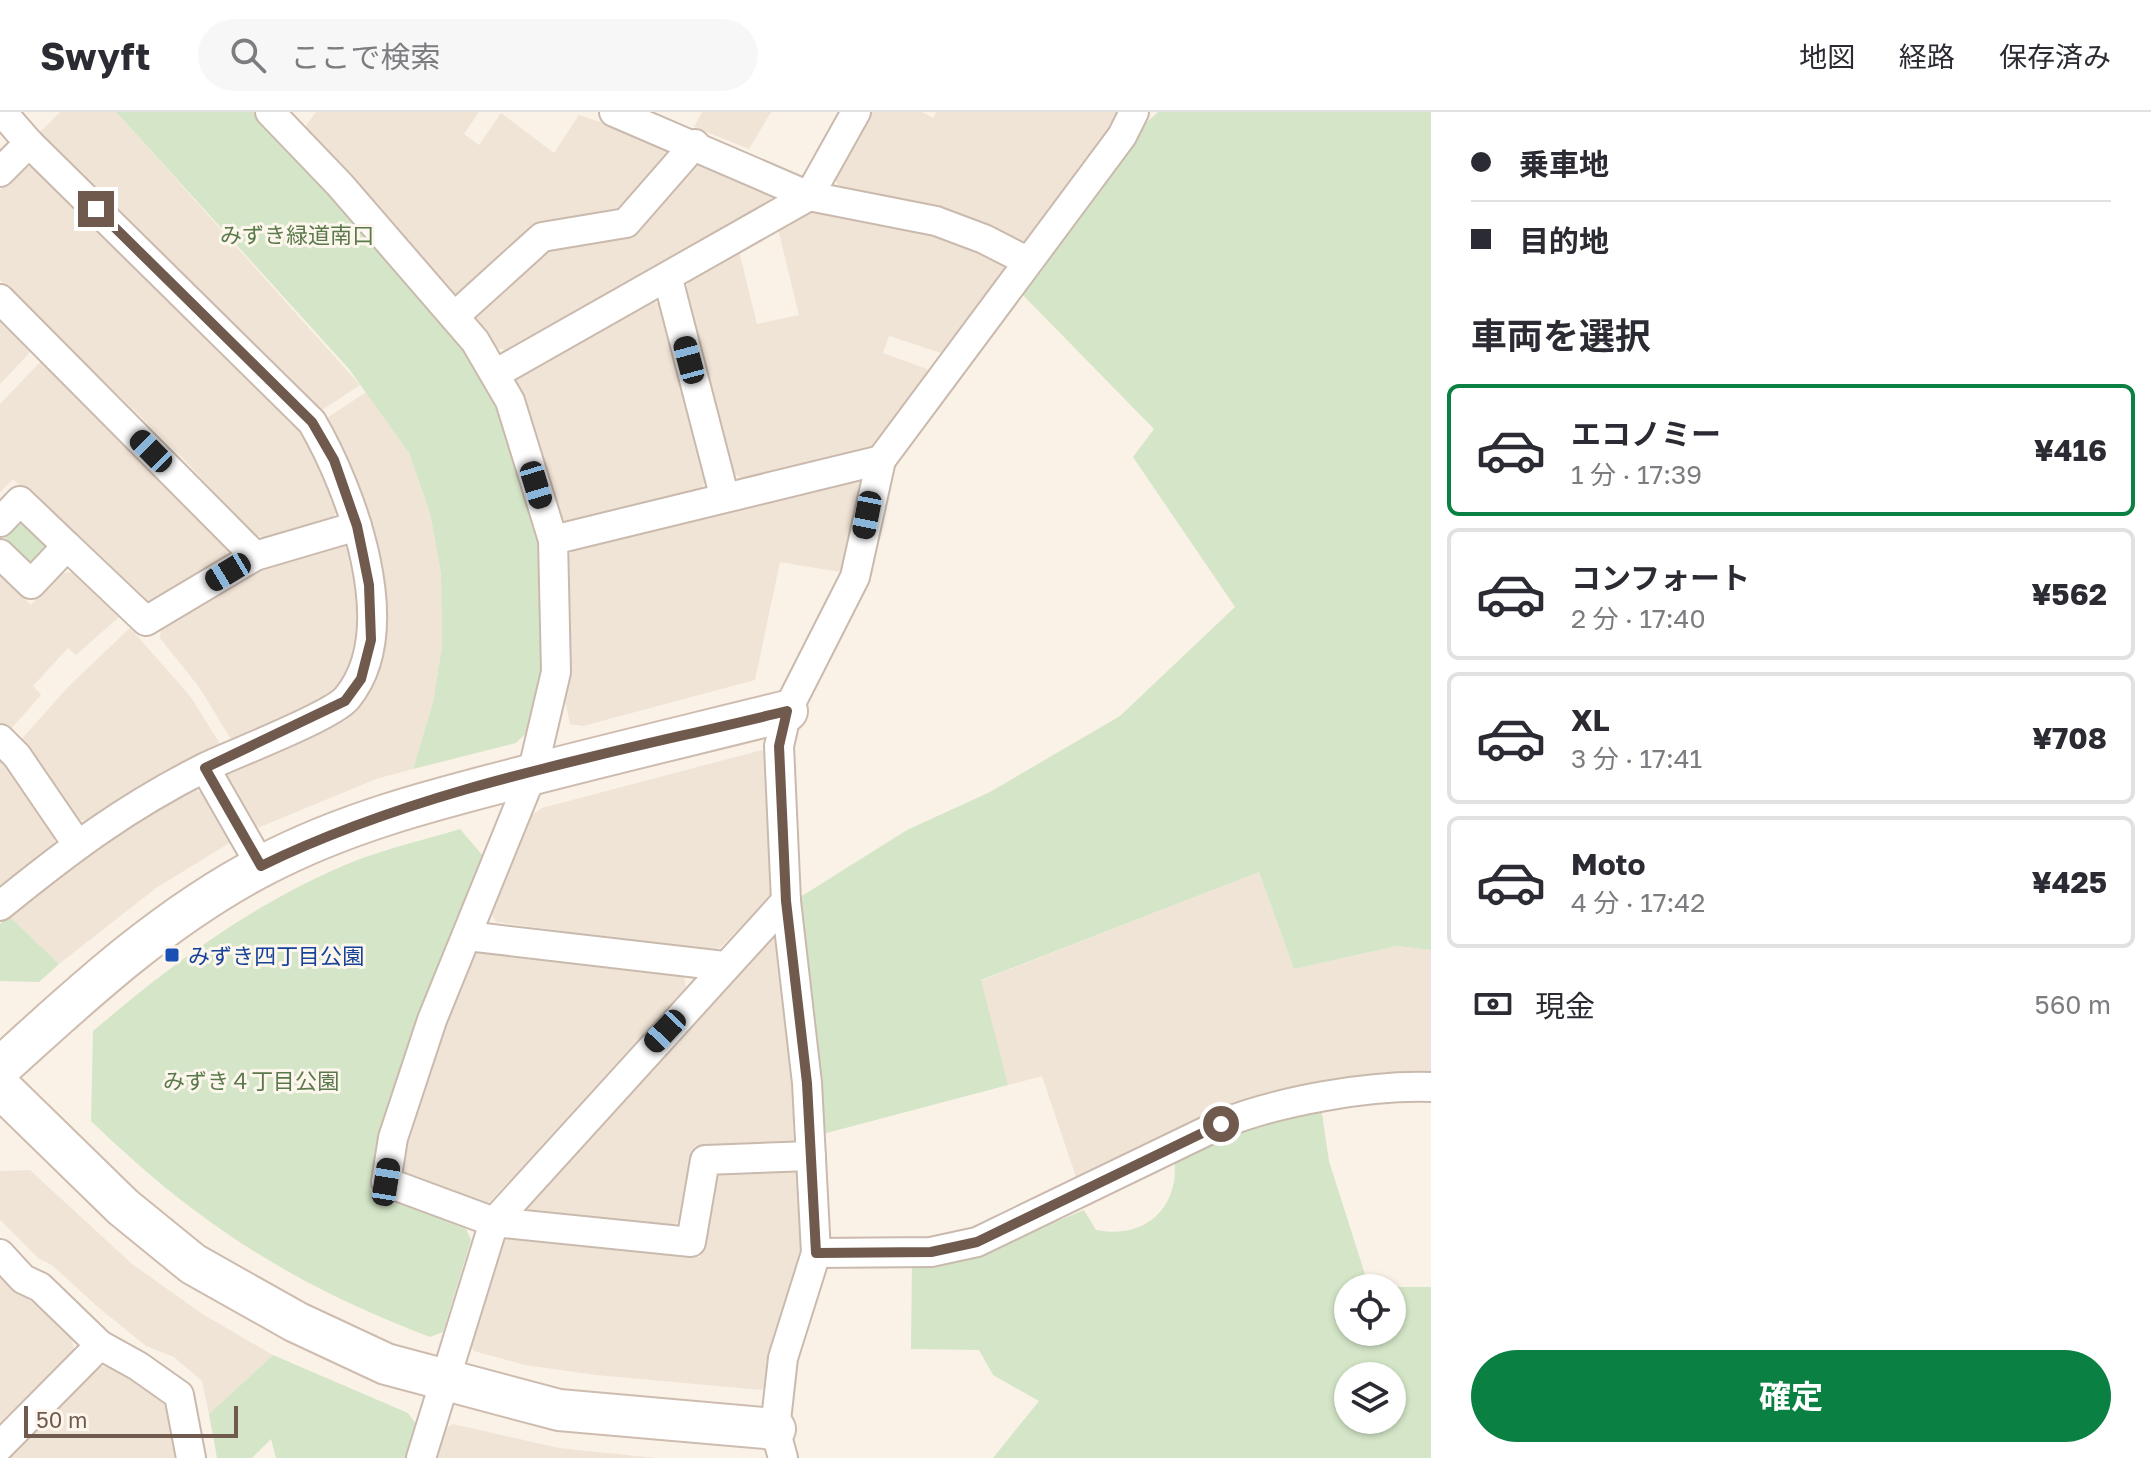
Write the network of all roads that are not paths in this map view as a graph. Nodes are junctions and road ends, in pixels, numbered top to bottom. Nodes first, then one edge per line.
1 (2, 112) edge
2 (614, 112) edge
3 (856, 112) edge
4 (1134, 112) edge
5 (285, 118) edge
6 (29, 143) junction
7 (695, 144) junction
8 (0, 172) edge
9 (809, 196) junction
10 (1027, 261) junction
11 (668, 279) junction
12 (0, 299) edge
13 (456, 315) junction
14 (495, 374) junction
15 (881, 460) junction
16 (724, 495) junction
17 (0, 522) edge
18 (357, 526) junction
19 (553, 540) junction
20 (67, 546) junction
21 (0, 554) edge
22 (255, 556) junction
23 (787, 711) junction
24 (0, 739) edge
25 (205, 768) junction
26 (532, 774) junction
27 (77, 844) junction
28 (261, 866) junction
29 (786, 901) junction
30 (0, 906) edge
31 (467, 936) junction
32 (724, 966) junction
33 (0, 1068) edge
34 (0, 1087) edge
35 (1431, 1087) edge
36 (811, 1156) junction
37 (494, 1222) junction
38 (816, 1253) junction
39 (0, 1254) edge
40 (100, 1345) junction
41 (443, 1381) junction
42 (779, 1444) edge
43 (0, 1446) edge
44 (191, 1458) edge
45 (421, 1458) edge

1 - 6 street
2 - 7 street
3 - 9 street
4 - 10 street
5 - 13 street
6 - 8 street
6 - 18 street
7 - 9 street
7 - 13 street
9 - 10 street
9 - 11 street
10 - 15 street
11 - 14 street
11 - 16 street
12 - 22 street
13 - 14 street
14 - 19 street
15 - 16 street
15 - 23 street
16 - 19 street
17 - 20 street
18 - 22 street
18 - 25 street
19 - 26 street
20 - 21 street
20 - 22 street
23 - 26 street
23 - 29 street
24 - 27 street
25 - 27 street
25 - 28 street
26 - 28 street
26 - 31 street
27 - 30 street
28 - 33 street
29 - 32 street
29 - 36 street
31 - 32 street
31 - 37 street
32 - 37 street
34 - 41 street
35 - 38 street
36 - 37 street
36 - 38 street
37 - 41 street
38 - 42 street
39 - 40 street
40 - 43 street
40 - 44 street
41 - 42 street
41 - 45 street

